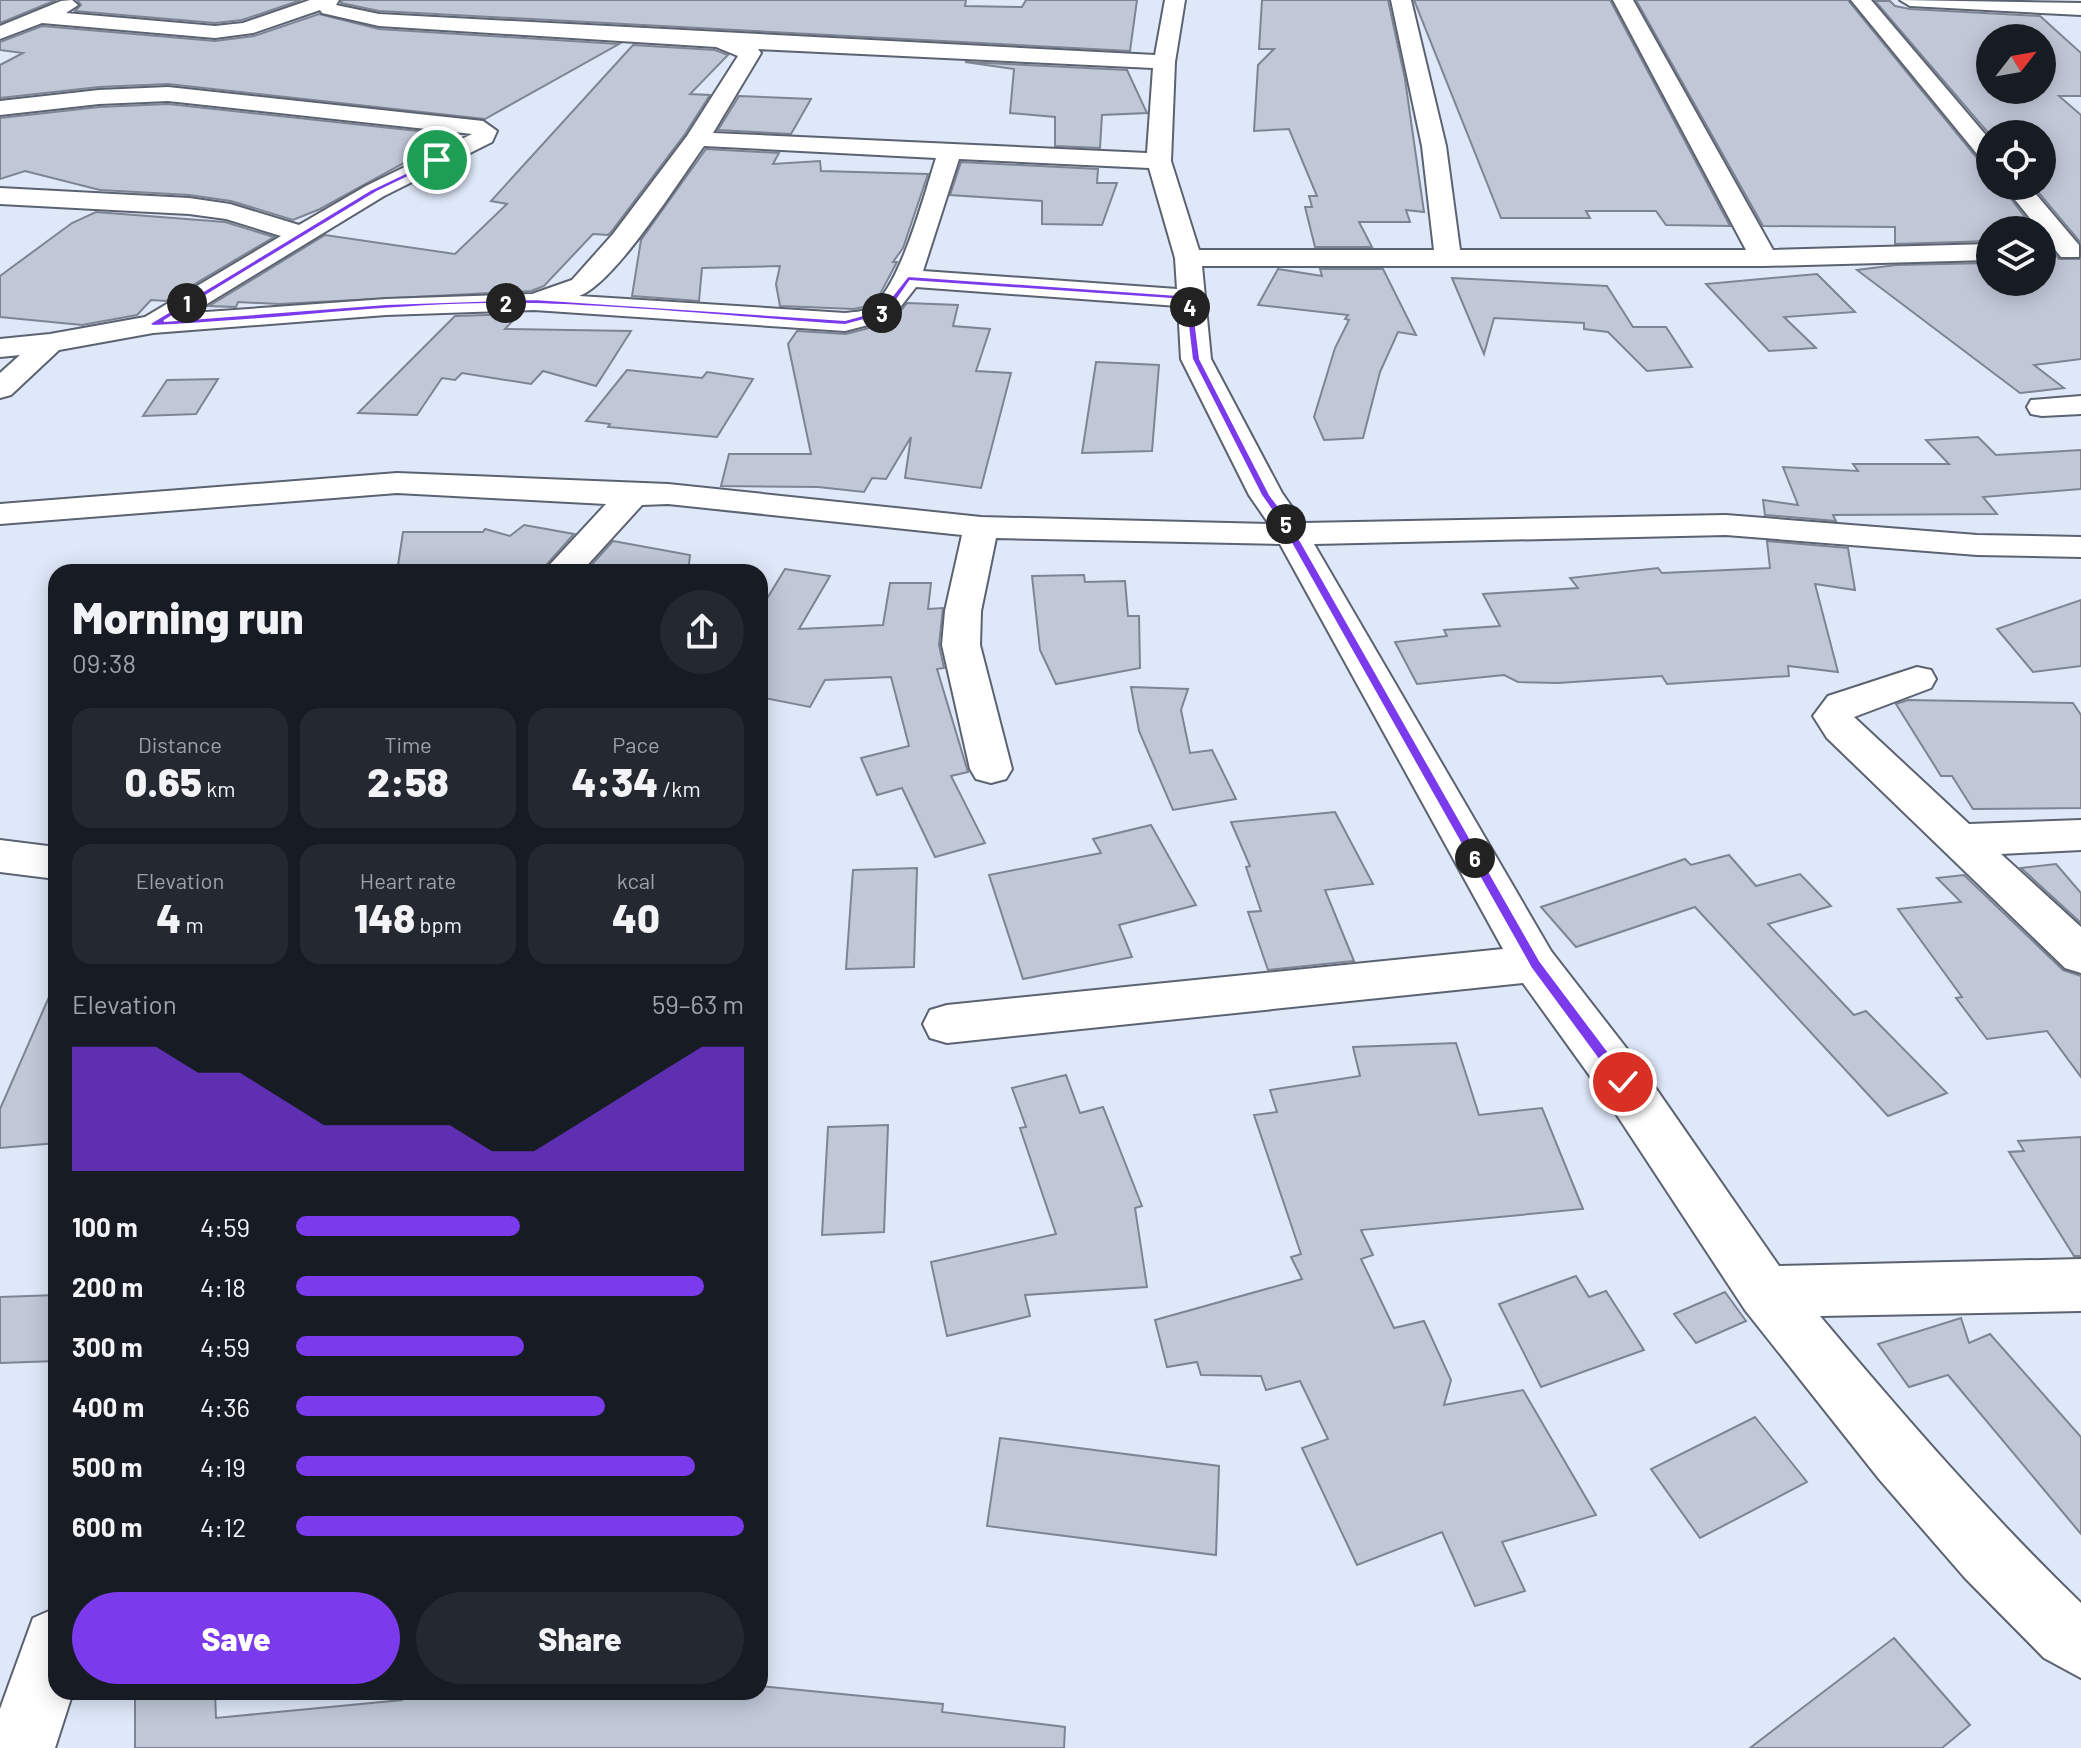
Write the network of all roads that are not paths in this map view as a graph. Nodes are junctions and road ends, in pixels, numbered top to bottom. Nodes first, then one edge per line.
1 (79, 0) edge
2 (1175, 0) edge
3 (1401, 0) edge
4 (1623, 0) edge
5 (1861, 0) edge
6 (1910, 0) edge
7 (326, 1) edge
8 (2081, 9) edge
9 (43, 17) junction
10 (0, 33) edge
11 (721, 41) junction
12 (777, 42) junction
13 (750, 53) junction
14 (1164, 62) junction
15 (0, 108) edge
16 (1976, 138) edge
17 (697, 139) junction
18 (950, 150) junction
19 (1159, 161) junction
20 (0, 196) edge
21 (2029, 200) edge
22 (300, 234) junction
23 (2076, 250) edge
24 (2056, 251) edge
25 (1976, 252) edge
26 (1448, 257) junction
27 (1188, 258) junction
28 (1764, 258) junction
29 (908, 278) junction
30 (589, 296) junction
31 (1189, 298) junction
32 (153, 324) junction
33 (50, 343) junction
34 (0, 348) edge
35 (0, 389) edge
36 (2081, 405) edge
37 (2042, 407) dead end
38 (633, 495) junction
39 (0, 514) edge
40 (981, 527) junction
41 (1296, 545) junction
42 (2081, 547) edge
43 (568, 564) edge
44 (1917, 679) dead end
45 (991, 769) dead end
46 (2081, 835) edge
47 (1959, 840) junction
48 (0, 856) edge
49 (48, 862) edge
50 (2081, 955) edge
51 (1535, 964) junction
52 (947, 1024) dead end
53 (2081, 1285) edge
54 (1765, 1292) junction
55 (2081, 1645) edge
56 (48, 1665) edge
57 (21, 1748) edge

1 - 9 street
2 - 14 street
3 - 26 street
4 - 28 street
5 - 16 street
6 - 8 street
7 - 9 street
7 - 11 street
9 - 10 street
11 - 12 street
11 - 13 street
12 - 13 street
12 - 14 street
13 - 17 street
14 - 19 street
15 - 22 street
17 - 18 street
17 - 30 street
18 - 19 street
18 - 29 street
19 - 27 street
20 - 22 street
21 - 23 street
22 - 32 street
23 - 24 street
25 - 28 street
26 - 27 street
26 - 28 street
27 - 31 street
29 - 30 street
29 - 31 street
30 - 32 street
31 - 41 street
32 - 33 street
33 - 34 street
33 - 35 street
36 - 37 street
38 - 39 street
38 - 40 street
38 - 43 street
40 - 41 street
40 - 45 street
41 - 42 street
41 - 51 street
44 - 47 street
46 - 47 street
47 - 50 street
48 - 49 street
51 - 52 street
51 - 54 street
53 - 54 street
54 - 55 street
56 - 57 street

